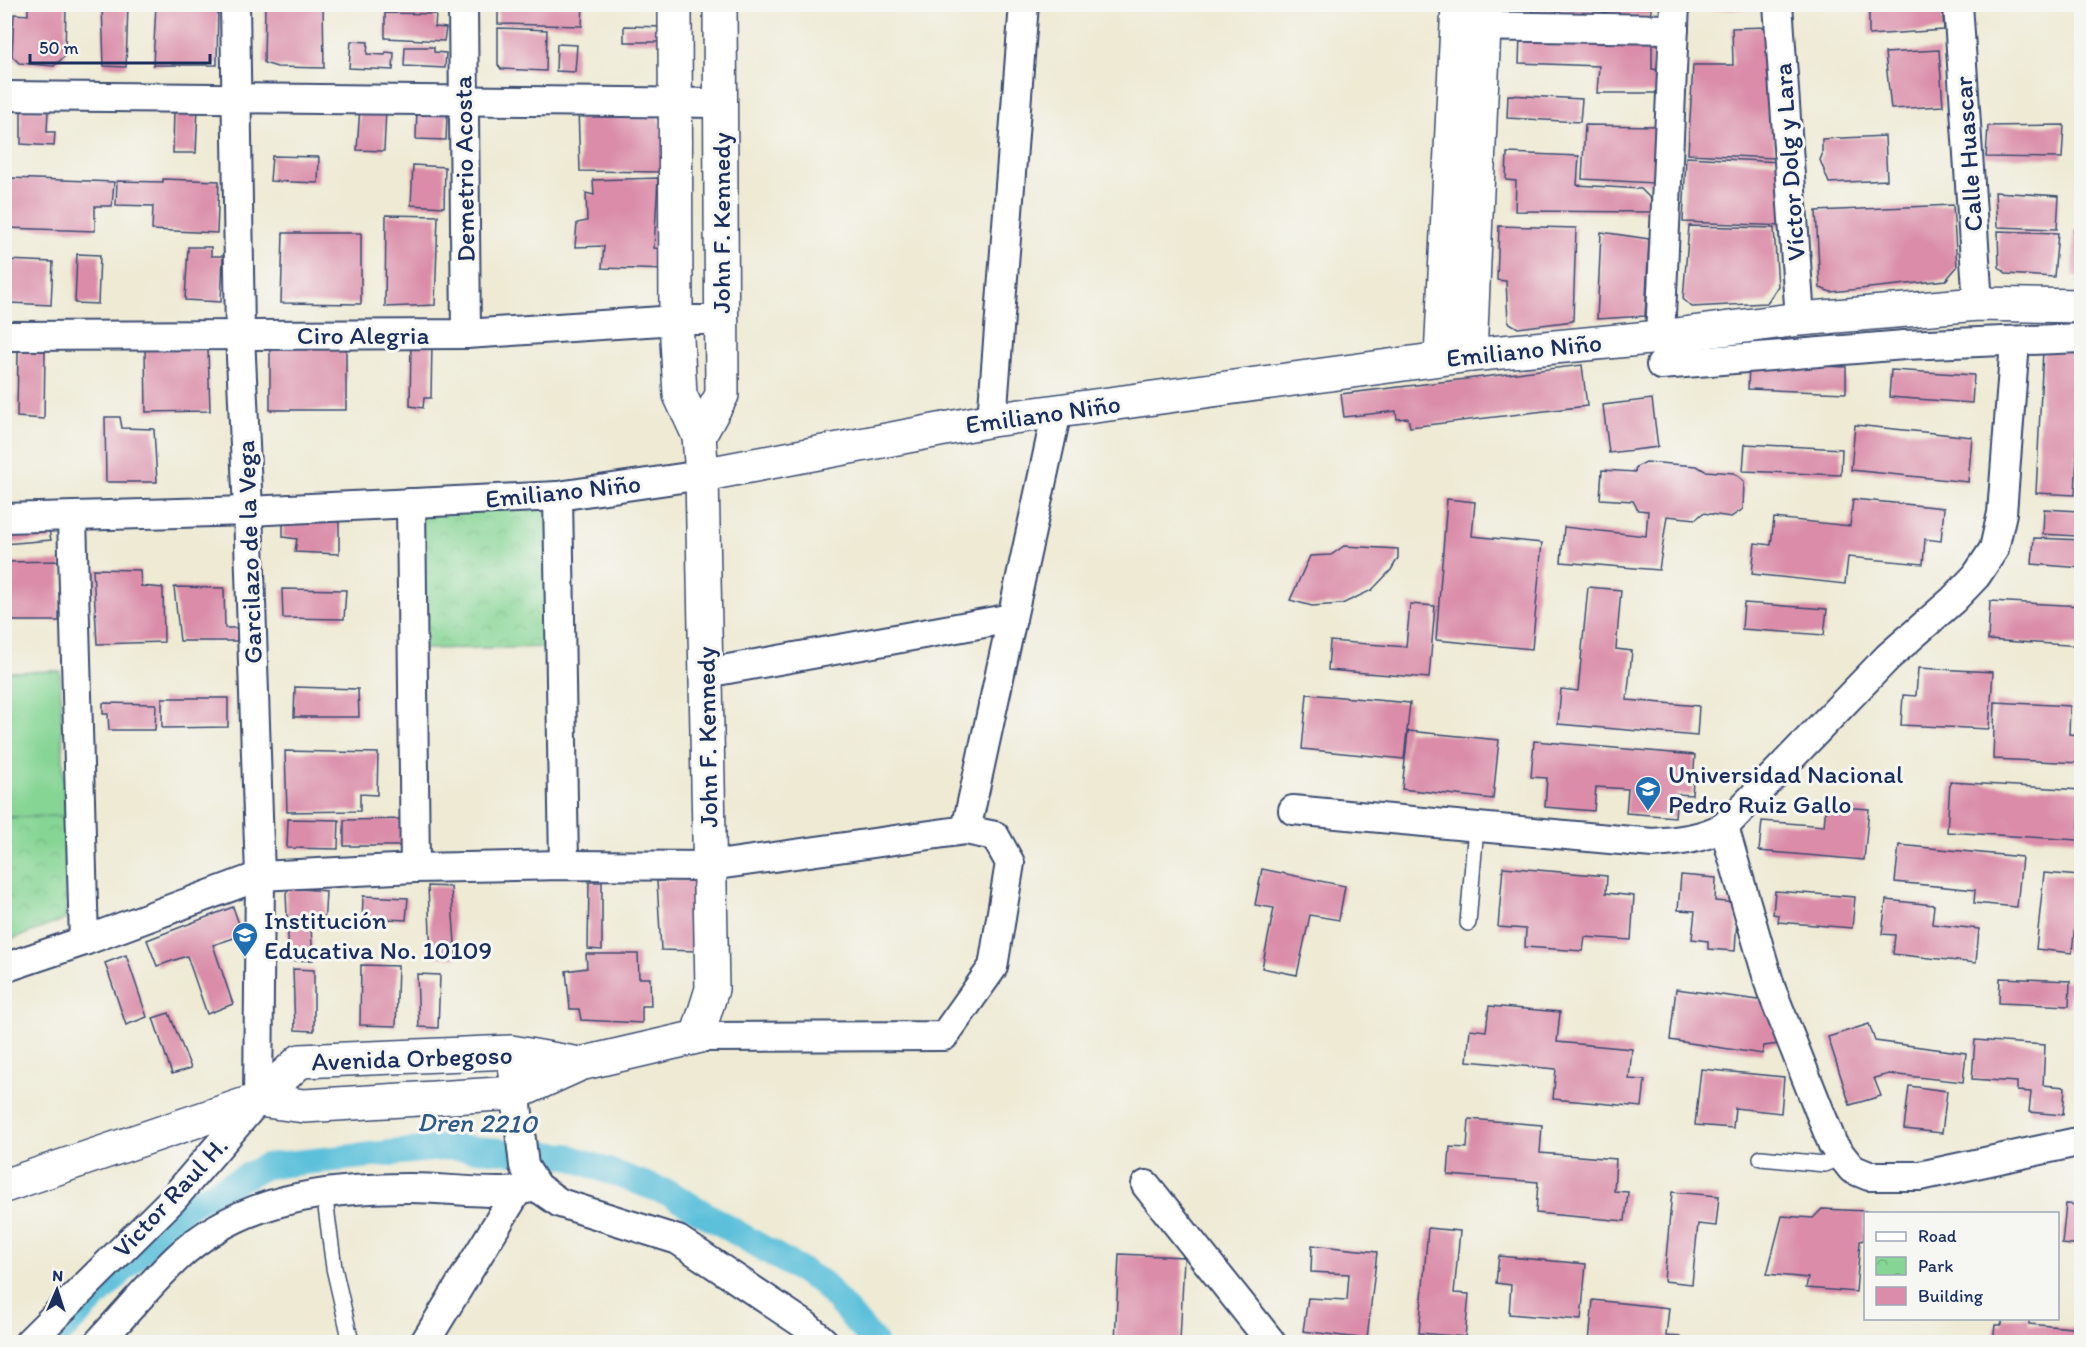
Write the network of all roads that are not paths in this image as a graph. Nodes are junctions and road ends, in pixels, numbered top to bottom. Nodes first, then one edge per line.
1 (235, 4) edge
2 (463, 4) edge
3 (675, 4) edge
4 (720, 4) edge
5 (1024, 4) edge
6 (1778, 4) edge
7 (1958, 4) edge
8 (1471, 15) edge
9 (1675, 17) edge
10 (4, 96) edge
11 (236, 99) junction
12 (463, 101) junction
13 (676, 103) junction
14 (721, 103) junction
15 (1978, 304) junction
16 (2082, 306) edge
17 (1800, 319) junction
18 (676, 320) junction
19 (722, 320) junction
20 (466, 334) junction
21 (240, 335) junction
22 (4, 336) edge
23 (2082, 338) edge
24 (2015, 342) junction
25 (1660, 351) junction
26 (1455, 356) junction
27 (1057, 411) junction
28 (992, 420) junction
29 (699, 436) junction
30 (702, 475) junction
31 (558, 496) junction
32 (411, 503) junction
33 (248, 511) junction
34 (4, 518) edge
35 (72, 518) junction
36 (1012, 618) junction
37 (706, 673) junction
38 (1293, 810) dead end
39 (1476, 827) junction
40 (1724, 827) junction
41 (966, 830) junction
42 (564, 866) junction
43 (710, 866) junction
44 (415, 868) junction
45 (260, 876) junction
46 (1468, 923) dead end
47 (84, 941) junction
48 (4, 968) edge
49 (697, 1037) junction
50 (511, 1052) junction
51 (580, 1064) junction
52 (516, 1093) junction
53 (258, 1100) junction
54 (2082, 1141) edge
55 (1842, 1157) junction
56 (1761, 1158) dead end
57 (526, 1181) junction
58 (1146, 1185) dead end
59 (4, 1186) edge
60 (324, 1192) junction
61 (29, 1342) edge
62 (99, 1342) edge
63 (351, 1342) edge
64 (425, 1342) edge
65 (824, 1342) edge
66 (1271, 1342) edge

1 - 11 street, Garcilazo de la Vega
2 - 12 street, Demetrio Acosta
3 - 13 main road, John F. Kennedy
4 - 14 main road, John F. Kennedy
5 - 28 street
6 - 17 street, Víctor Dolg y Lara
7 - 15 street, Calle Huascar
8 - 9 street
8 - 26 main road
9 - 25 street
10 - 11 street
11 - 12 street
11 - 21 street, Garcilazo de la Vega
12 - 13 street
12 - 20 street, Demetrio Acosta
13 - 14 street
13 - 18 main road, John F. Kennedy
14 - 19 main road, John F. Kennedy
15 - 16 main road, Emiliano Niño
15 - 17 main road, Emiliano Niño
17 - 25 main road, Emiliano Niño
18 - 19 street, Ciro Alegria
18 - 20 street, Ciro Alegria
18 - 29 main road, John F. Kennedy
19 - 29 main road, John F. Kennedy
20 - 21 street, Ciro Alegria
21 - 22 street, Ciro Alegria
21 - 33 street, Garcilazo de la Vega
23 - 24 street
24 - 25 street
24 - 40 street
25 - 26 main road, Emiliano Niño
26 - 27 main road, Emiliano Niño
27 - 28 main road, Emiliano Niño
27 - 36 street
28 - 30 main road, Emiliano Niño
29 - 30 main road, John F. Kennedy
30 - 31 street, Emiliano Niño
30 - 37 main road, John F. Kennedy
31 - 32 street, Emiliano Niño
31 - 42 street
32 - 33 street, Emiliano Niño
32 - 44 street
33 - 35 street, Emiliano Niño
33 - 45 street, Garcilazo de la Vega
34 - 35 street, Emiliano Niño
35 - 47 street
36 - 37 street
36 - 41 street
37 - 43 main road, John F. Kennedy
38 - 39 street
39 - 40 street
39 - 46 lane
40 - 55 street
41 - 43 street
41 - 49 street
42 - 43 street
42 - 44 street
43 - 49 main road, John F. Kennedy
44 - 45 street
45 - 47 street
45 - 53 street, Garcilazo de la Vega
47 - 48 street
49 - 51 main road, Avenida Orbegoso
50 - 51 main road, Avenida Orbegoso
50 - 52 street
50 - 53 main road, Avenida Orbegoso
51 - 52 main road, Avenida Orbegoso
52 - 53 main road, Avenida Orbegoso
52 - 57 street
53 - 59 main road, Avenida Orbegoso
53 - 61 street, Victor Raul H.
54 - 55 street
55 - 56 lane
57 - 60 street
57 - 64 street
57 - 65 street
58 - 66 street
60 - 62 street
60 - 63 lane

